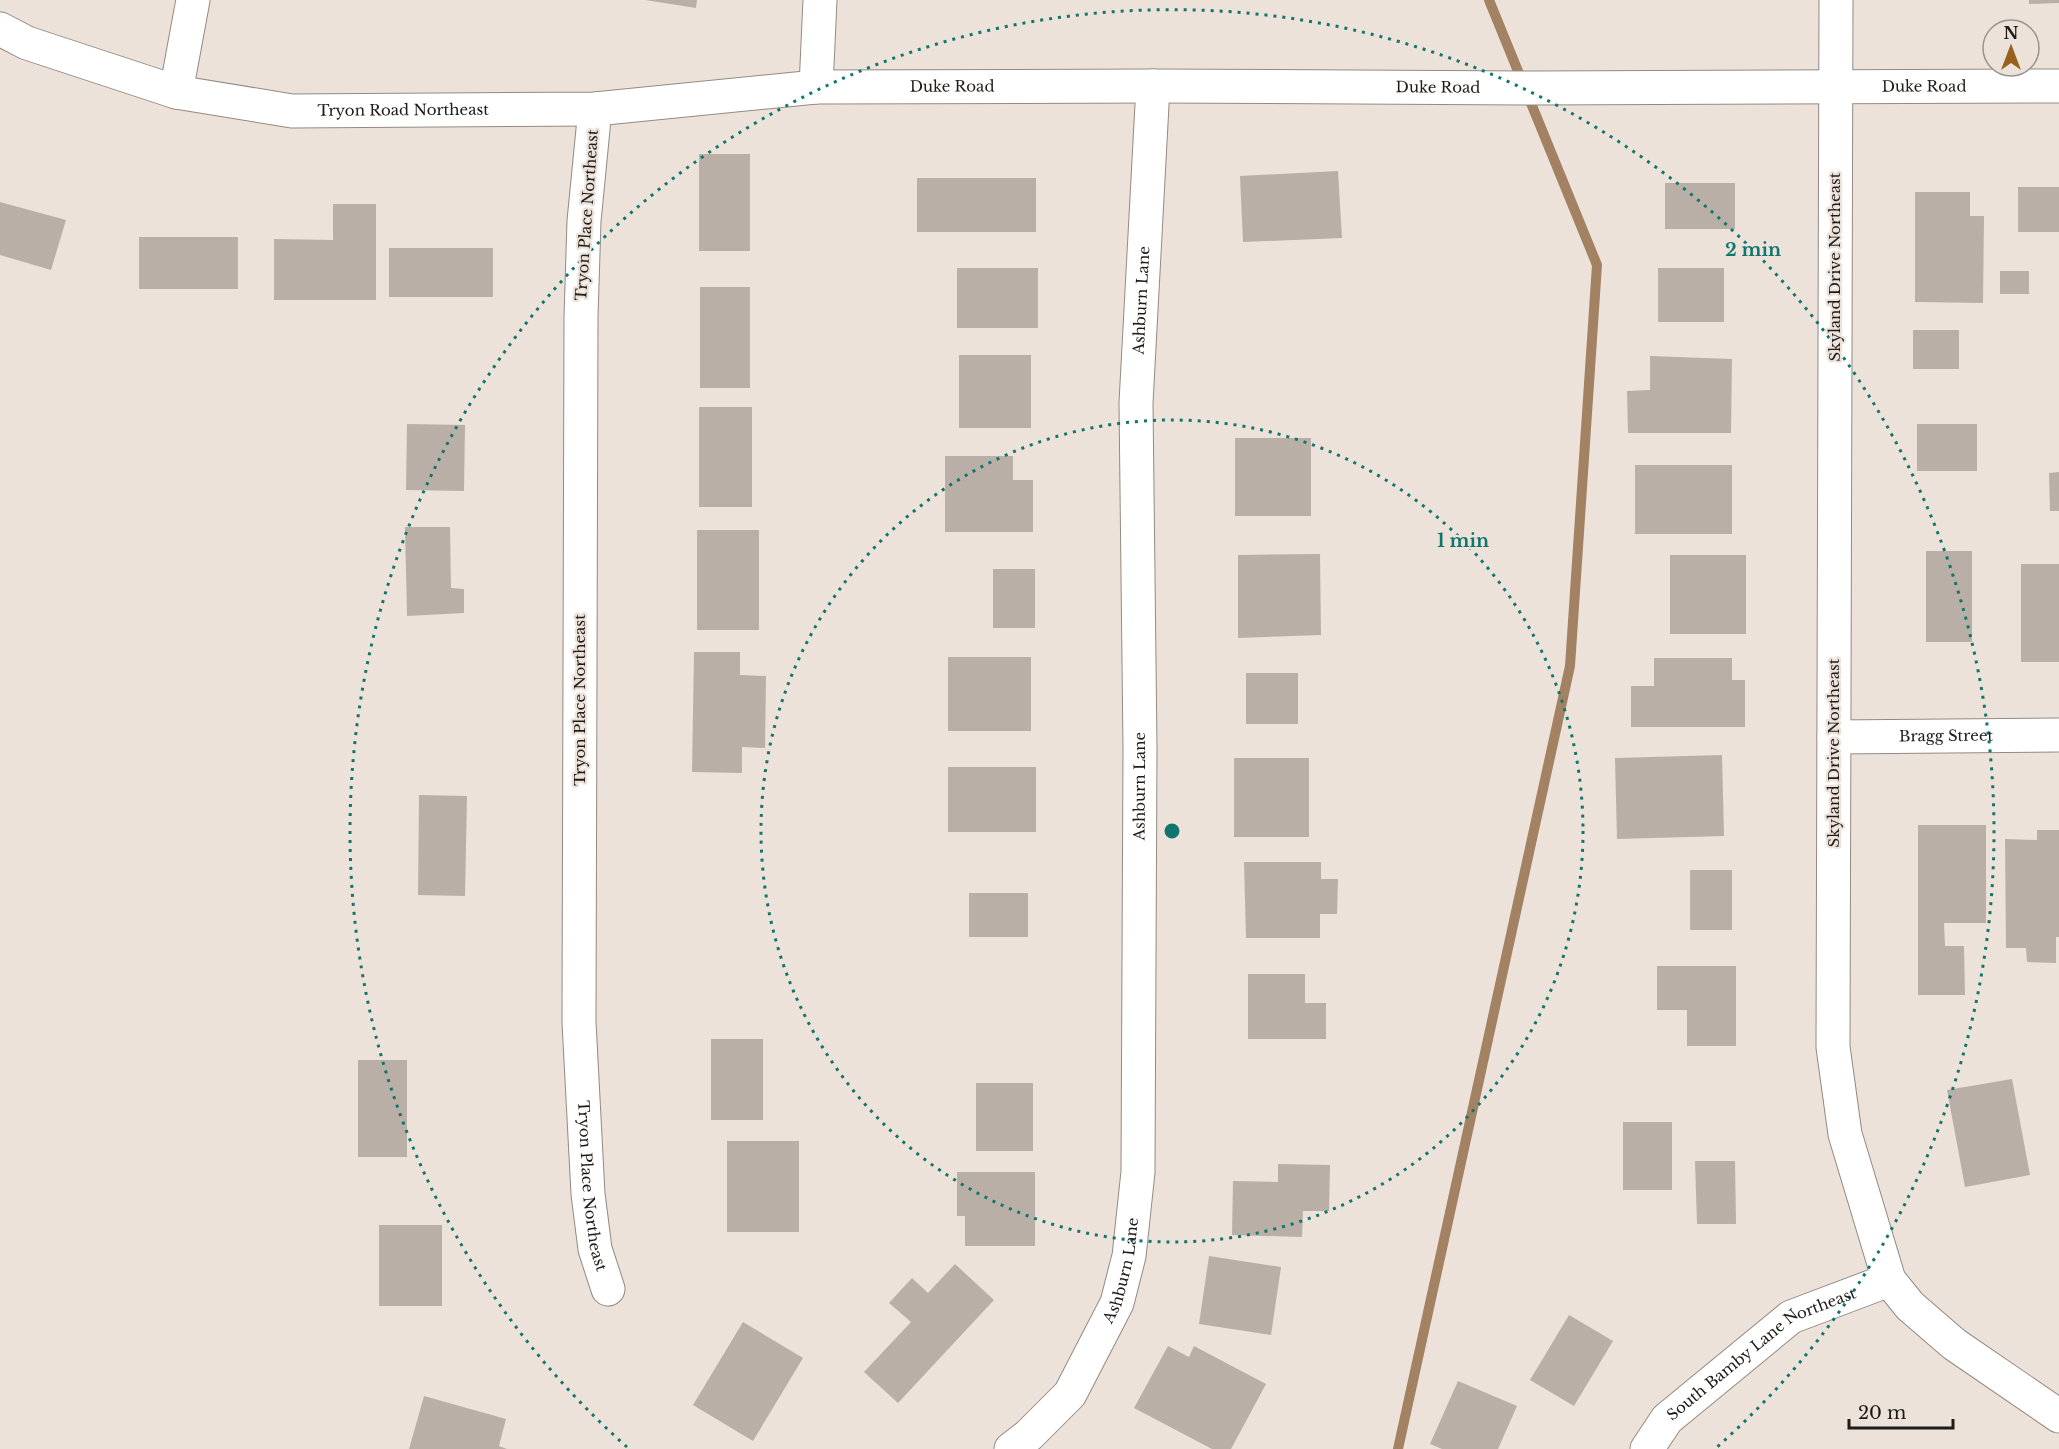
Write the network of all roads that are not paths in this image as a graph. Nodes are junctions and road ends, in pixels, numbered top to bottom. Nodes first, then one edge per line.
1 (193, 0) edge
2 (820, 0) edge
3 (1836, 0) edge
4 (0, 29) edge
5 (1154, 86) junction
6 (2059, 86) edge
7 (816, 87) junction
8 (1836, 87) junction
9 (176, 92) junction
10 (595, 109) junction
11 (2059, 735) edge
12 (1834, 736) junction
13 (1889, 1280) junction
14 (608, 1289) dead end
15 (2059, 1416) edge
16 (1011, 1449) edge
17 (1647, 1449) edge

1 - 9 street
2 - 7 street
3 - 8 street, Skyland Drive Northeast
4 - 9 street, Tryon Road Northeast
5 - 7 street, Duke Road
5 - 8 street, Duke Road
5 - 16 street, Ashburn Lane
6 - 8 street, Duke Road
7 - 10 street, Tryon Road Northeast
8 - 12 street, Skyland Drive Northeast
9 - 10 street, Tryon Road Northeast
10 - 14 street, Tryon Place Northeast
11 - 12 street, Bragg Street
12 - 13 street, Skyland Drive Northeast
13 - 15 street, Skyland Drive Northeast
13 - 17 street, South Bamby Lane Northeast

